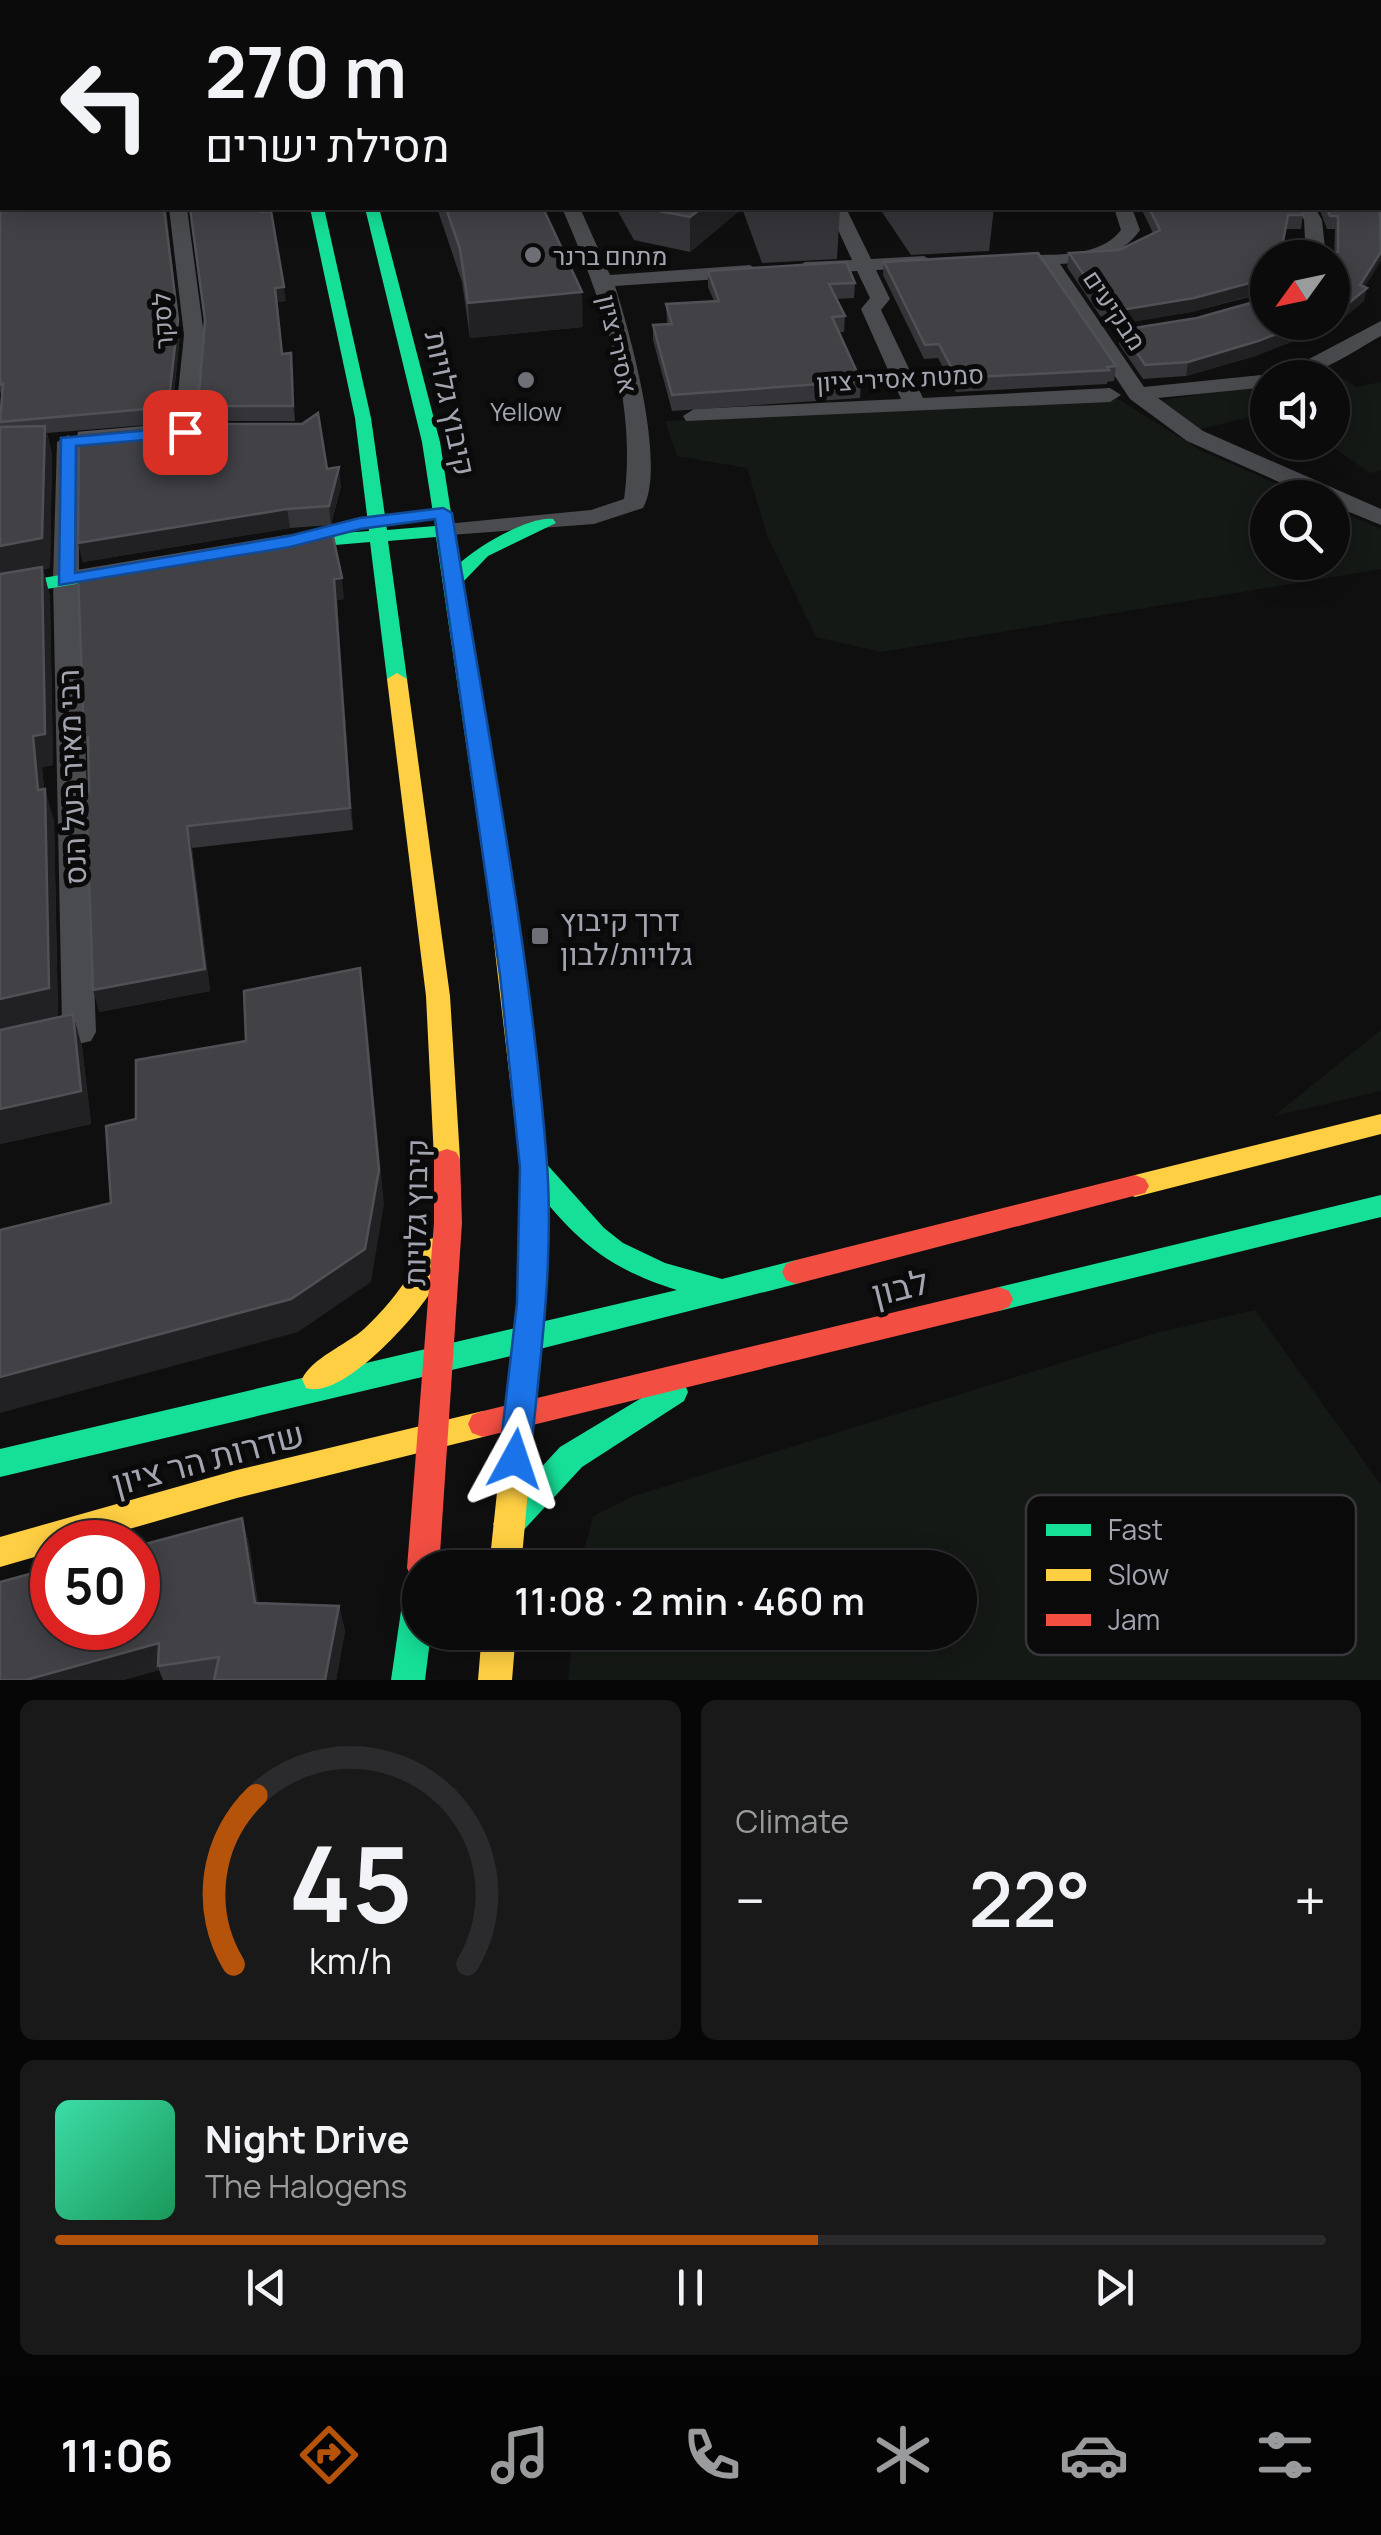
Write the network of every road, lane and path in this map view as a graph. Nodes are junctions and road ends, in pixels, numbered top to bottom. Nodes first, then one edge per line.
1 (178, 210) edge
2 (317, 210) edge
3 (373, 210) edge
4 (572, 210) edge
5 (838, 210) edge
6 (1124, 210) edge
7 (1307, 210) edge
8 (1315, 240) edge
9 (1046, 258) junction
10 (973, 260) edge
11 (936, 262) edge
12 (864, 264) junction
13 (603, 281) junction
14 (1381, 327) edge
15 (1324, 360) edge
16 (1250, 382) edge
17 (1138, 394) junction
18 (1110, 395) dead end
19 (915, 405) junction
20 (694, 416) dead end
21 (185, 433) edge
22 (68, 442) dead end
23 (636, 488) junction
24 (1381, 518) edge
25 (444, 522) junction
26 (547, 523) junction
27 (380, 529) junction
28 (256, 547) edge
29 (158, 564) edge
30 (66, 580) junction
31 (452, 582) junction
32 (0, 591) edge
33 (0, 1050) edge
34 (1381, 1124) edge
35 (534, 1167) junction
36 (1381, 1206) edge
37 (448, 1223) junction
38 (723, 1291) junction
39 (528, 1340) junction
40 (439, 1360) junction
41 (722, 1366) junction
42 (278, 1397) junction
43 (518, 1416) junction
44 (436, 1436) junction
45 (0, 1463) edge
46 (509, 1524) junction
47 (424, 1550) edge
48 (507, 1550) edge
49 (0, 1552) edge
50 (412, 1650) edge
51 (498, 1650) edge
52 (408, 1680) edge
53 (495, 1680) edge

1 - 21 street, לסקר
2 - 27 main road, קיבוץ גלויות
3 - 25 main road, קיבוץ גלויות
4 - 13 street
5 - 12 street
6 - 9 street
7 - 8 street
9 - 10 street
9 - 17 street, מבקיעים
11 - 12 street, אסירי ציון
12 - 13 street, אסירי ציון
12 - 19 street
13 - 23 street, אסירי ציון
14 - 15 street
16 - 17 street
17 - 24 street
18 - 19 street, סמטת אסירי ציון
19 - 20 street, סמטת אסירי ציון
22 - 30 street, רבי מאיר בעל הנס
23 - 25 street
23 - 26 street
25 - 26 street
25 - 27 main road
25 - 31 main road, קיבוץ גלויות
26 - 31 main road
27 - 28 main road
27 - 37 main road, קיבוץ גלויות
29 - 30 main road
30 - 32 main road
30 - 33 street, רבי מאיר בעל הנס
31 - 35 main road, קיבוץ גלויות
34 - 38 main road, לבון
35 - 38 main road
35 - 39 main road, קיבוץ גלויות
36 - 41 main road, לבון
37 - 40 main road, קיבוץ גלויות
37 - 42 main road
38 - 39 main road, לבון
39 - 40 main road, לבון
39 - 43 main road, קיבוץ גלויות
40 - 42 main road, שדרות הר ציון
40 - 44 main road, קיבוץ גלויות
41 - 43 main road, לבון
41 - 46 main road
42 - 45 main road, שדרות הר ציון
43 - 44 main road, לבון
43 - 46 main road, קיבוץ גלויות
44 - 47 main road, קיבוץ גלויות
44 - 49 main road, שדרות הר ציון
46 - 48 main road, קיבוץ גלויות
50 - 52 main road
51 - 53 main road

